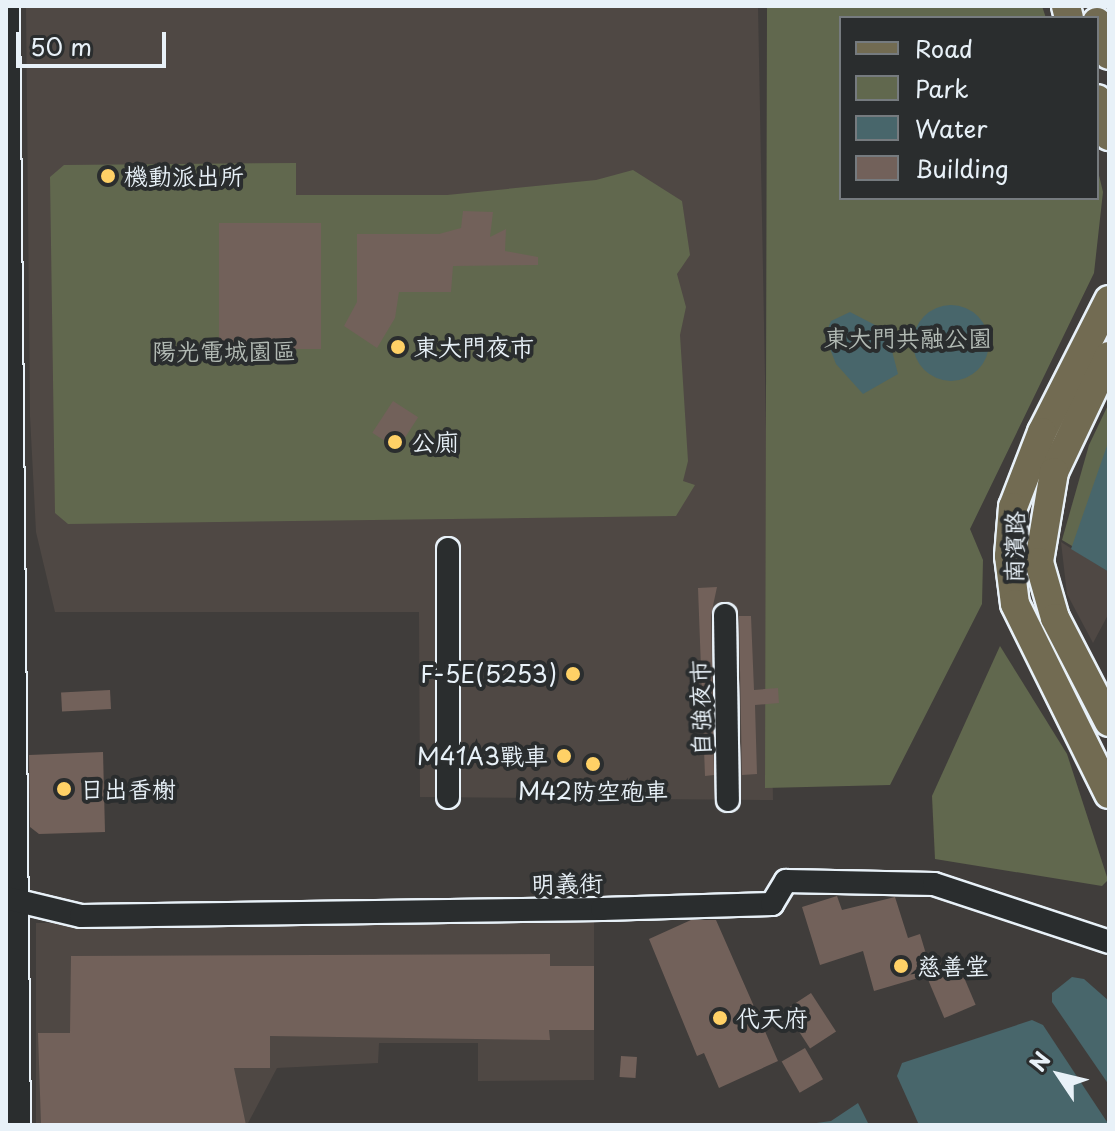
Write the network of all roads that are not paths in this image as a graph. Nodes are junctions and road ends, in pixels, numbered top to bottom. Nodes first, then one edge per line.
1 (8, 6) edge
2 (1099, 28) edge
3 (1109, 55) edge
4 (1099, 105) edge
5 (1109, 136) edge
6 (9, 137) edge
7 (1109, 300) edge
8 (1109, 356) edge
9 (11, 360) edge
10 (448, 549) dead end
11 (11, 558) edge
12 (725, 615) dead end
13 (1109, 722) edge
14 (1109, 794) edge
15 (448, 797) dead end
16 (728, 800) dead end
17 (10, 832) edge
18 (11, 898) edge
19 (1109, 942) edge
20 (12, 1038) edge
21 (19, 1125) edge

1 - 6 street
2 - 3 main road
4 - 5 main road
6 - 9 street
7 - 14 main road, 南濱路
8 - 13 main road, 南濱路
9 - 11 street
10 - 15 street
11 - 17 street
12 - 16 street, 自強夜市
17 - 18 street
18 - 19 street, 明義街
18 - 20 street
20 - 21 street

